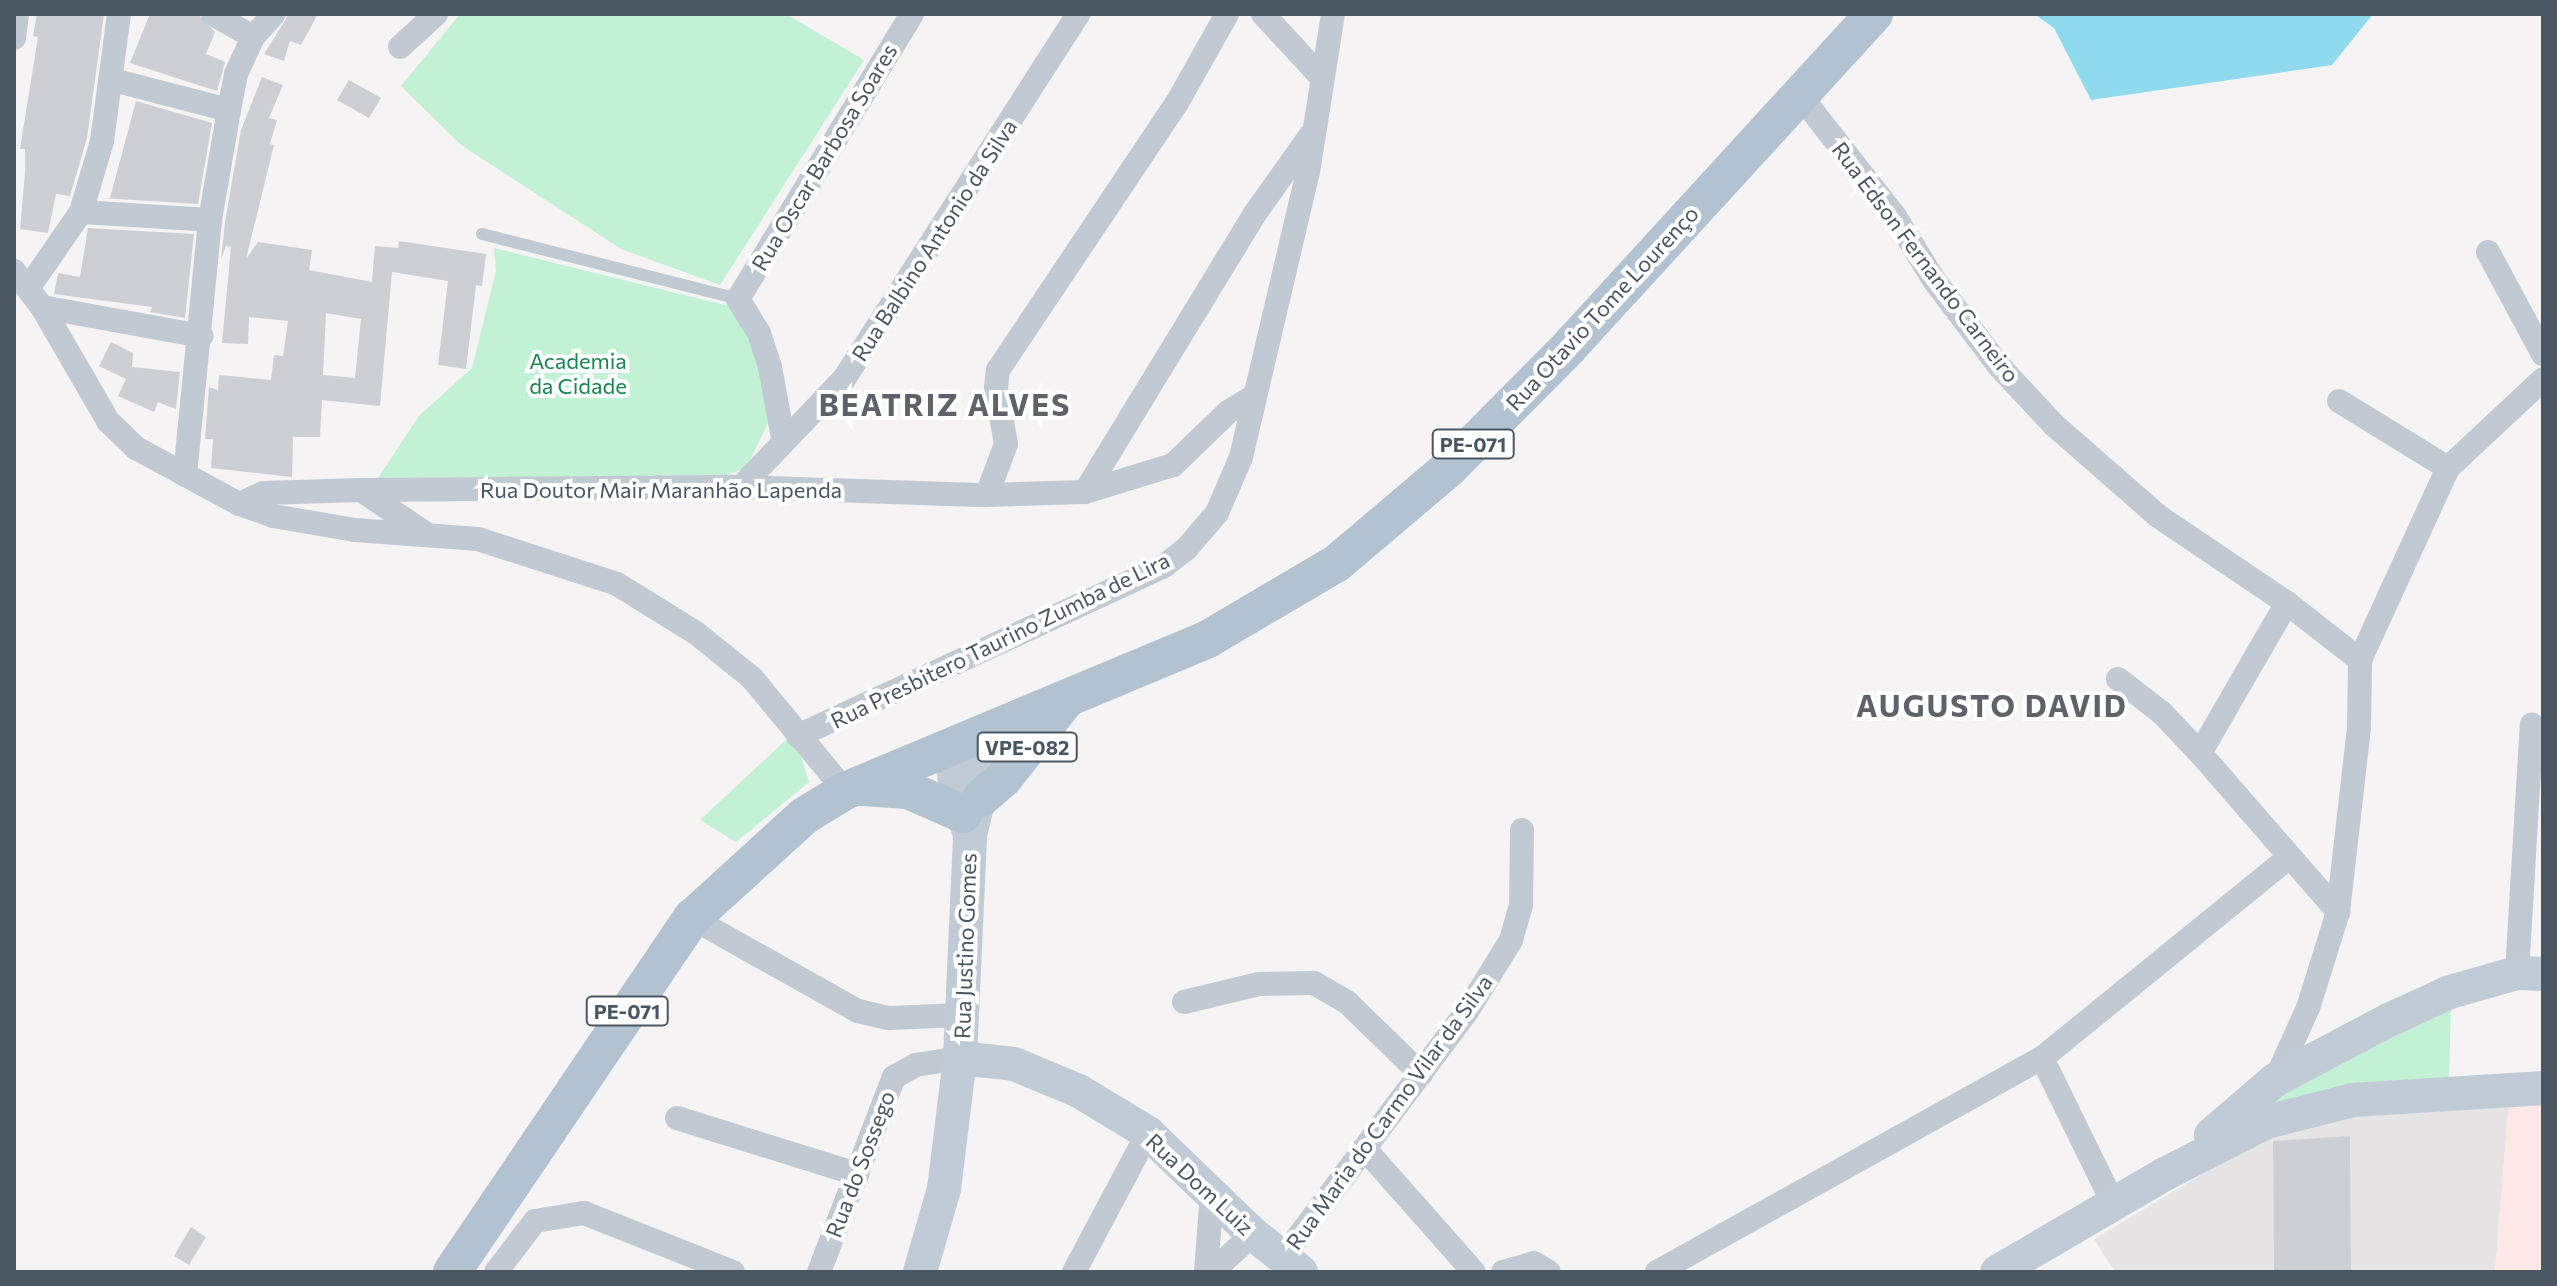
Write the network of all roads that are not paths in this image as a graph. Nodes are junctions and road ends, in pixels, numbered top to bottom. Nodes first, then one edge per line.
1 (17, 14) edge
2 (119, 14) edge
3 (213, 14) edge
4 (274, 14) edge
5 (436, 14) edge
6 (912, 14) edge
7 (1078, 14) edge
8 (1227, 14) edge
9 (1263, 14) edge
10 (1333, 14) edge
11 (1874, 14) edge
12 (253, 37) junction
13 (14, 38) edge
14 (400, 47) dead end
15 (1322, 78) junction
16 (113, 80) junction
17 (1799, 94) junction
18 (229, 110) junction
19 (1311, 135) junction
20 (81, 212) junction
21 (210, 220) junction
22 (482, 234) dead end
23 (2488, 252) dead end
24 (28, 288) edge
25 (738, 299) junction
26 (201, 336) junction
27 (2543, 354) edge
28 (2543, 379) edge
29 (1253, 397) junction
30 (2339, 401) dead end
31 (783, 438) junction
32 (2448, 468) junction
33 (185, 475) junction
34 (741, 487) junction
35 (361, 490) junction
36 (1085, 492) junction
37 (987, 495) junction
38 (239, 504) junction
39 (429, 535) junction
40 (2287, 603) junction
41 (2360, 660) junction
42 (2118, 679) dead end
43 (1071, 693) junction
44 (2532, 724) dead end
45 (798, 736) junction
46 (961, 744) junction
47 (2200, 753) junction
48 (851, 788) junction
49 (971, 816) junction
50 (1522, 830) dead end
51 (2287, 859) junction
52 (2338, 912) junction
53 (692, 918) junction
54 (2530, 974) edge
55 (1184, 1002) dead end
56 (962, 1015) junction
57 (960, 1058) junction
58 (2042, 1058) junction
59 (1421, 1074) junction
60 (2275, 1080) junction
61 (2543, 1088) edge
62 (677, 1118) dead end
63 (2262, 1124) junction
64 (1148, 1133) junction
65 (1365, 1149) junction
66 (857, 1174) junction
67 (2165, 1174) junction
68 (1212, 1193) junction
69 (2113, 1203) junction
70 (1253, 1234) junction
71 (1292, 1264) edge
72 (2012, 1269) edge
73 (452, 1272) edge
74 (496, 1272) edge
75 (733, 1272) edge
76 (819, 1272) edge
77 (920, 1272) edge
78 (1074, 1272) edge
79 (1206, 1272) edge
80 (1212, 1272) edge
81 (1474, 1272) edge
82 (1503, 1272) edge
83 (1549, 1272) edge
84 (1657, 1272) edge

1 - 13 street
2 - 16 street
3 - 12 street
4 - 12 street
5 - 14 street
6 - 25 street, Rua Oscar Barbosa Soares
7 - 31 street, Rua Balbino Antonio da Silva
8 - 37 street
9 - 15 street
10 - 15 street, Rua Presbitero Taurino Zumba de Lira
11 - 17 main road, PE-071
12 - 18 street
15 - 19 street, Rua Presbitero Taurino Zumba de Lira
16 - 18 street
16 - 20 street
17 - 40 street, Rua Edson Fernando Carneiro
17 - 43 main road, Rua Otavio Tome Lourenço / PE-071
18 - 21 street
19 - 29 street, Rua Presbitero Taurino Zumba de Lira
19 - 36 street
20 - 21 street
20 - 24 street
21 - 26 street
22 - 25 lane
23 - 27 street
24 - 26 street
24 - 33 street
25 - 31 street
26 - 33 street
28 - 32 street
29 - 36 street, Rua Doutor Mair Maranhão Lapenda
29 - 45 street, Rua Presbitero Taurino Zumba de Lira
30 - 32 street
31 - 34 street, Rua Balbino Antonio da Silva
32 - 41 street
33 - 38 street
34 - 35 street, Rua Doutor Mair Maranhão Lapenda
34 - 37 street, Rua Doutor Mair Maranhão Lapenda
35 - 38 street, Rua Doutor Mair Maranhão Lapenda
35 - 39 street
36 - 37 street, Rua Doutor Mair Maranhão Lapenda
38 - 39 street
39 - 45 street
40 - 41 street, Rua Edson Fernando Carneiro
40 - 47 street
41 - 52 street
42 - 47 street
43 - 46 main road, Rua Otavio Tome Lourenço / PE-071
43 - 49 main road, VPE-082
44 - 54 street
45 - 48 street
46 - 48 main road, Rua Otavio Tome Lourenço / PE-071
46 - 49 street, Rua Justino Gomes / VPE-082
47 - 51 street
48 - 49 main road
48 - 53 main road, Rua Otavio Tome Lourenço / PE-071
49 - 56 street, Rua Justino Gomes / VPE-082
50 - 59 street, Rua Maria do Carmo Vilar da Silva
51 - 52 street
51 - 58 street
52 - 60 street
53 - 56 street
53 - 73 main road, Rua Otavio Tome Lourenço / PE-071
54 - 60 street
55 - 59 street
56 - 57 street, Rua Justino Gomes / VPE-082
57 - 64 street, Rua Dom Luiz
57 - 66 street, Rua do Sossego
57 - 77 street, VPE-082
58 - 69 street
58 - 84 street
59 - 65 street, Rua Maria do Carmo Vilar da Silva
60 - 63 street
60 - 67 street
61 - 63 street
62 - 66 street
63 - 67 street
64 - 68 street, Rua Dom Luiz
64 - 78 street
65 - 71 street, Rua Maria do Carmo Vilar da Silva
65 - 81 street
66 - 76 street, Rua do Sossego
67 - 69 street
68 - 70 street, Rua Dom Luiz
68 - 79 street
69 - 72 street
70 - 71 street, Rua Dom Luiz
70 - 80 street
74 - 75 street
82 - 83 street

